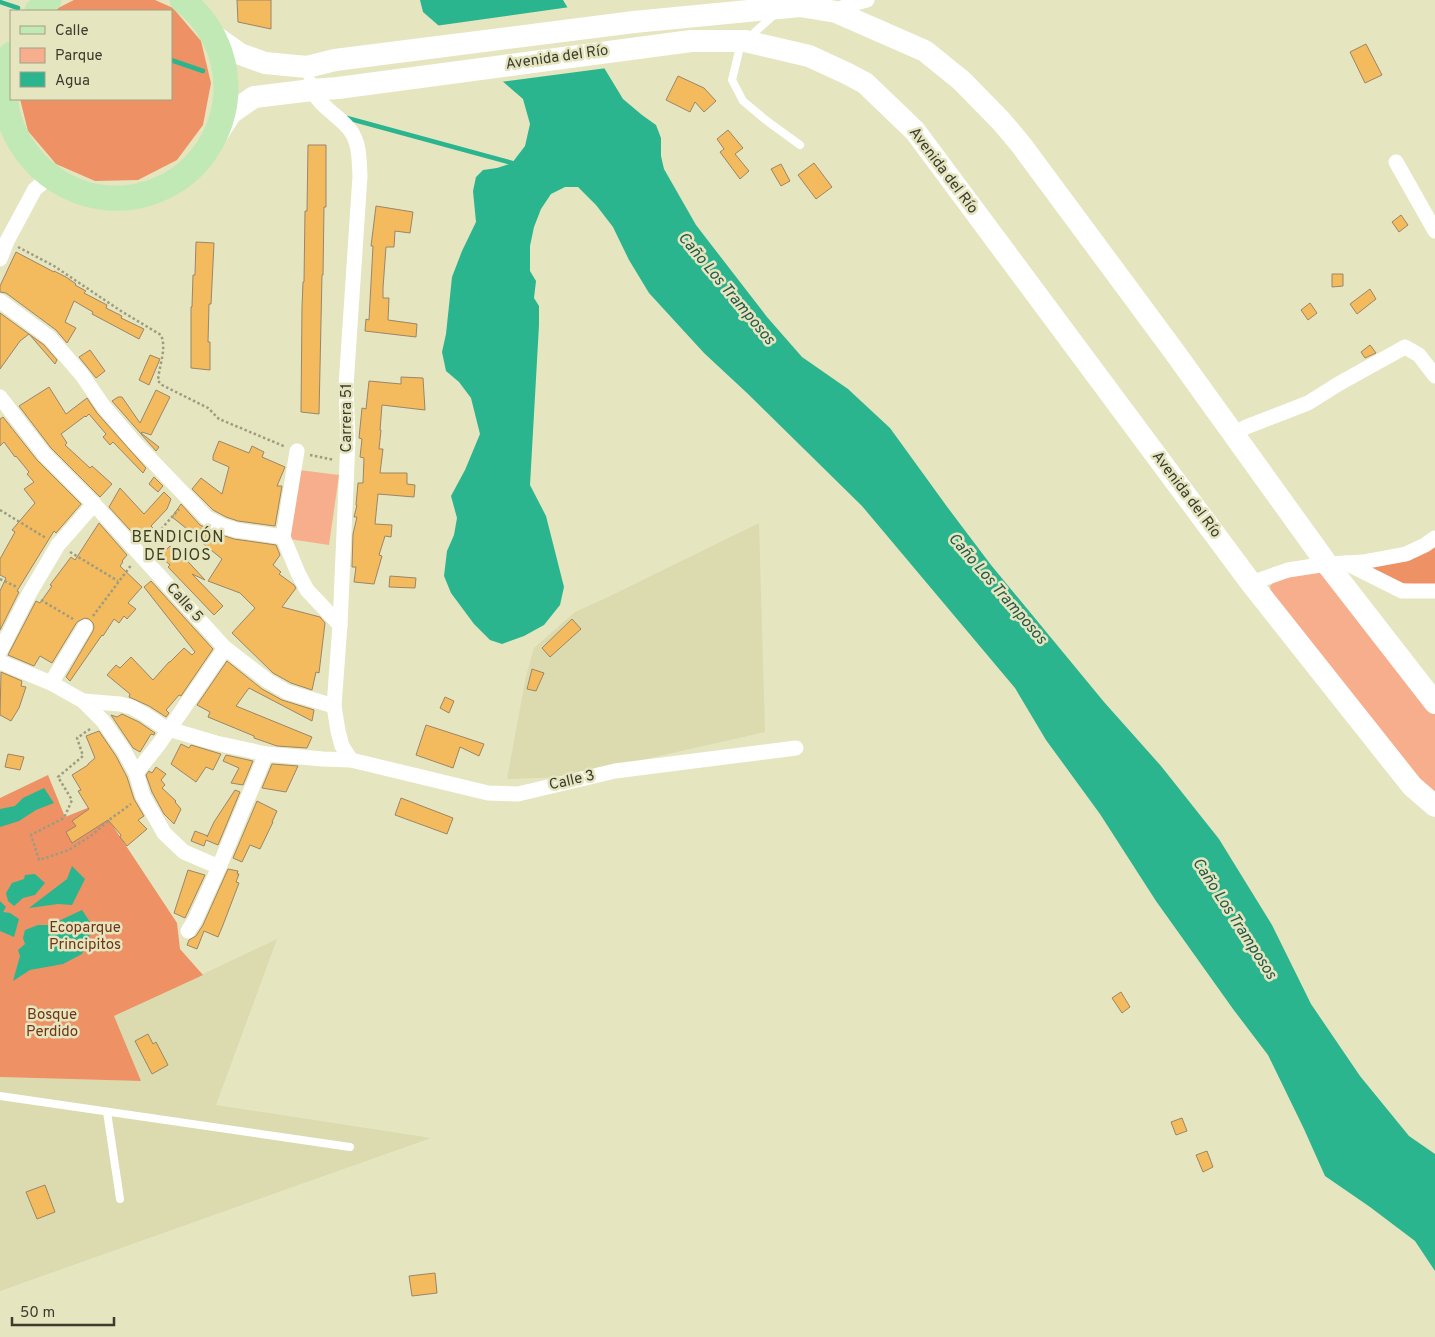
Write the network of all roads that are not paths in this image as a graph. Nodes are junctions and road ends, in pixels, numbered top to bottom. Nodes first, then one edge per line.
1 (49, 0) edge
2 (867, 0) edge
3 (189, 3) edge
4 (782, 8) junction
5 (38, 10) edge
6 (836, 12) junction
7 (213, 34) junction
8 (745, 41) junction
9 (10, 58) edge
10 (0, 62) edge
11 (307, 67) junction
12 (312, 90) junction
13 (6, 97) junction
14 (212, 143) junction
15 (800, 145) dead end
16 (1396, 162) dead end
17 (50, 178) junction
18 (1435, 231) edge
19 (0, 259) edge
20 (0, 301) edge
21 (1435, 376) edge
22 (0, 397) edge
23 (1233, 434) junction
24 (297, 452) road end
25 (94, 504) junction
26 (283, 537) junction
27 (1435, 538) edge
28 (1335, 563) junction
29 (1251, 583) junction
30 (1435, 591) edge
31 (340, 625) junction
32 (86, 627) road end
33 (225, 648) junction
34 (0, 651) edge
35 (0, 662) edge
36 (51, 683) junction
37 (83, 701) junction
38 (1435, 703) edge
39 (334, 706) junction
40 (169, 729) junction
41 (796, 748) dead end
42 (266, 754) junction
43 (351, 760) junction
44 (136, 773) junction
45 (1435, 806) edge
46 (219, 867) junction
47 (188, 931) dead end
48 (0, 1096) edge
49 (107, 1112) junction
50 (350, 1147) dead end
51 (120, 1199) dead end

1 - 5 main road
2 - 6 street
3 - 7 main road
4 - 6 main road, Avenida del Río
4 - 8 lane
4 - 11 main road, Avenida del Río
6 - 23 main road, Avenida del Río
7 - 11 main road, Avenida del Río
7 - 14 main road
8 - 12 main road, Avenida del Río
8 - 15 lane
8 - 29 main road, Avenida del Río
9 - 13 main road
10 - 13 main road
11 - 12 street
12 - 14 main road, Avenida del Río
12 - 31 street, Carrera 51
13 - 17 main road
14 - 17 main road
16 - 18 street
17 - 19 street
20 - 26 street
21 - 23 street
22 - 25 street, Calle 5
23 - 28 main road, Avenida del Río
24 - 26 street
25 - 33 street, Calle 5
25 - 34 street
26 - 31 street
27 - 28 street
28 - 29 street
28 - 30 street
28 - 38 main road, Avenida del Río
29 - 45 main road, Avenida del Río
31 - 39 street, Carrera 51
32 - 36 street
33 - 39 street, Calle 5
33 - 40 street
35 - 36 street
36 - 37 street
37 - 40 street, Calle 3
37 - 44 street
39 - 43 street, Carrera 51
40 - 42 street, Calle 3
40 - 44 street
41 - 43 street, Calle 3
42 - 43 street, Calle 3
42 - 46 street
44 - 46 street
46 - 47 street
48 - 49 lane
49 - 50 lane
49 - 51 lane

